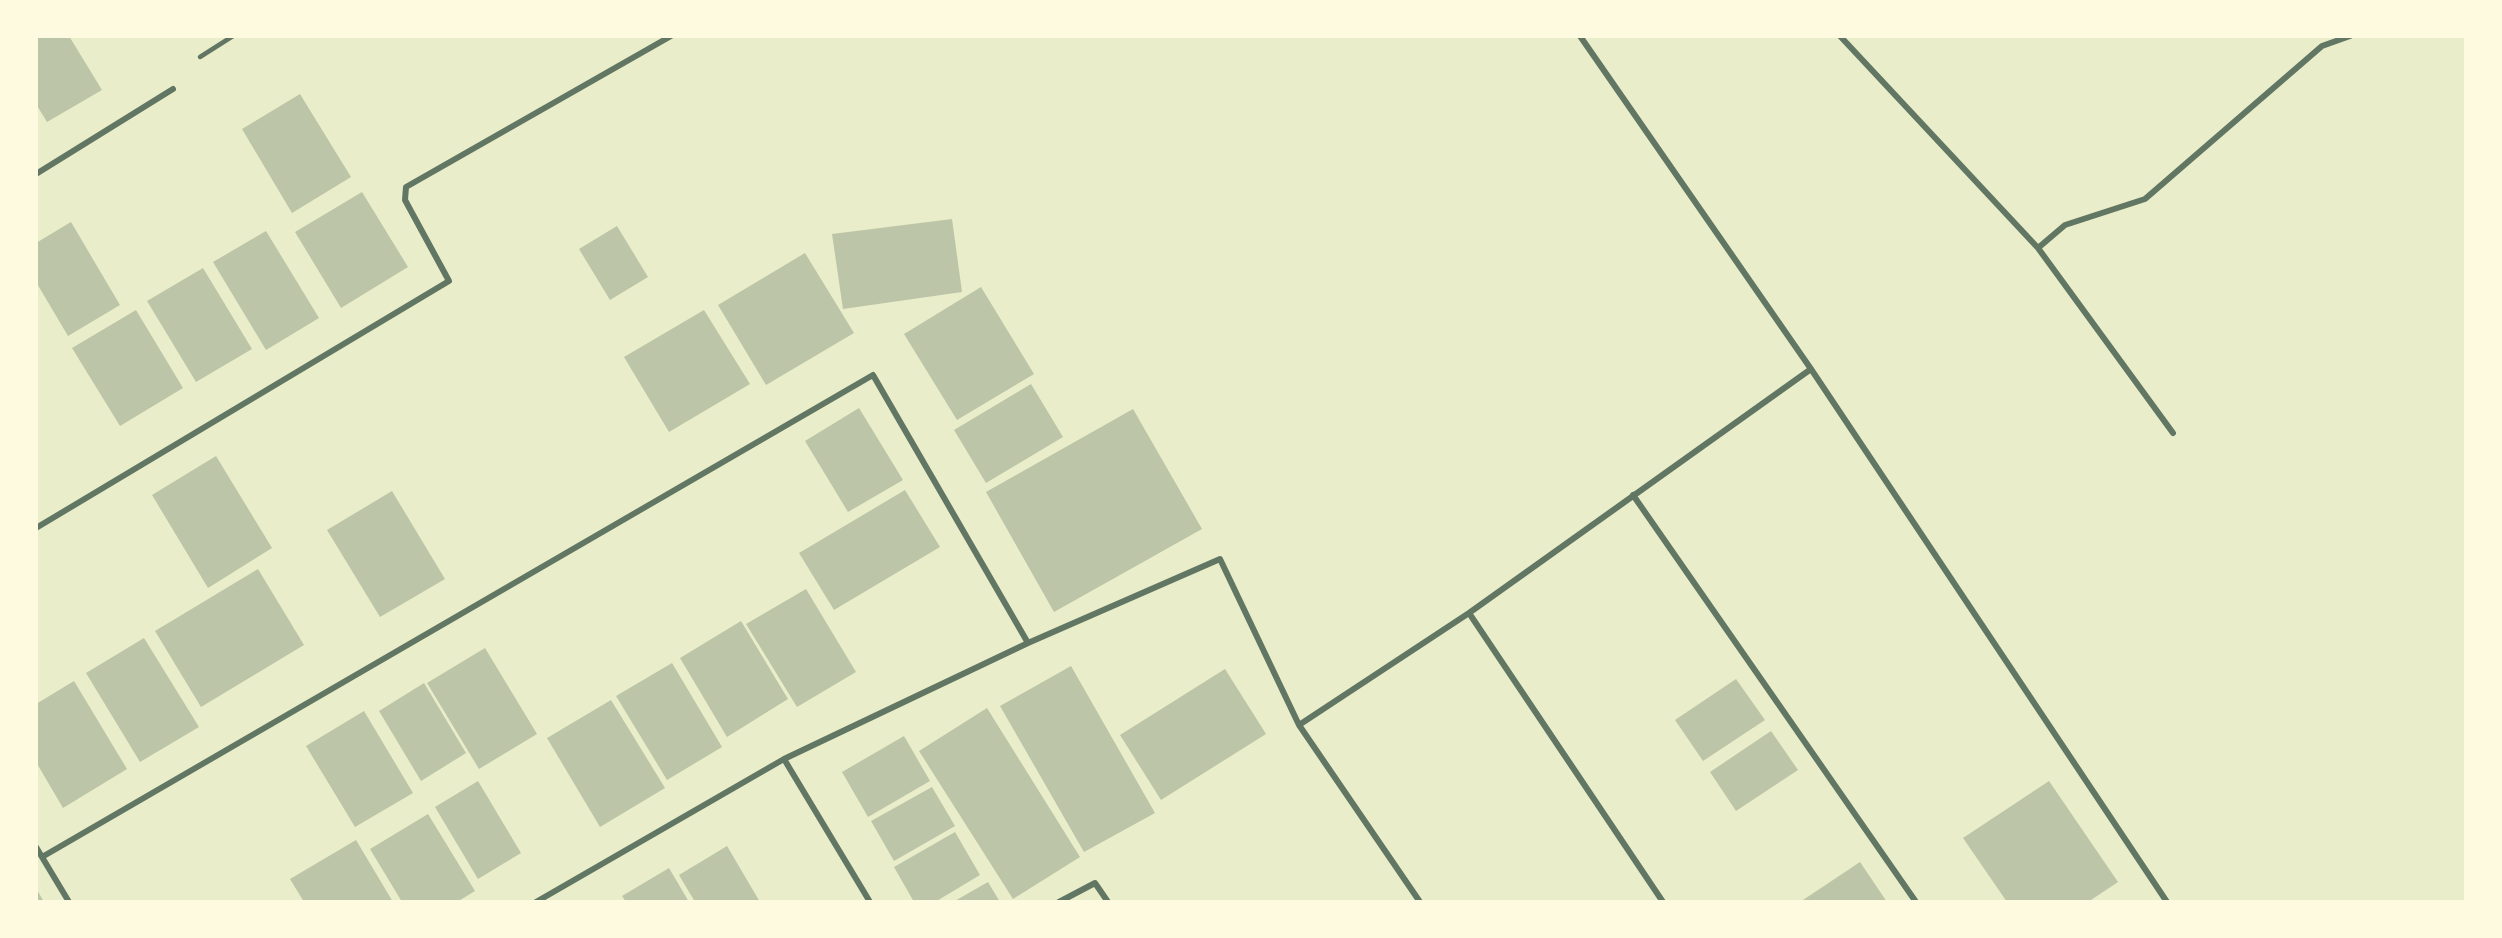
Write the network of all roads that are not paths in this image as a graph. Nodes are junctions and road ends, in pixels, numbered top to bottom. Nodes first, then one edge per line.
1 (233, 36) edge
2 (671, 36) edge
3 (1580, 36) edge
4 (1840, 36) edge
5 (2350, 36) edge
6 (200, 57) dead end
7 (173, 89) dead end
8 (36, 174) edge
9 (2038, 248) junction
10 (1811, 369) junction
11 (2173, 433) dead end
12 (1633, 495) junction
13 (36, 528) edge
14 (1469, 613) junction
15 (1028, 643) junction
16 (1299, 725) junction
17 (784, 759) junction
18 (36, 847) edge
19 (42, 857) junction
20 (69, 902) edge
21 (536, 902) edge
22 (870, 902) edge
23 (1059, 902) edge
24 (1108, 902) edge
25 (1419, 902) edge
26 (1663, 902) edge
27 (1916, 902) edge
28 (2167, 902) edge

1 - 6 lane
2 - 13 street
3 - 10 street
4 - 9 street
5 - 9 street
7 - 8 street
9 - 11 street
10 - 12 street
10 - 28 street
12 - 14 street
12 - 27 street
14 - 16 street
14 - 26 street
15 - 16 street
15 - 17 street
15 - 19 street
16 - 25 street
17 - 21 street
17 - 22 street
18 - 19 street
19 - 20 street
23 - 24 street

